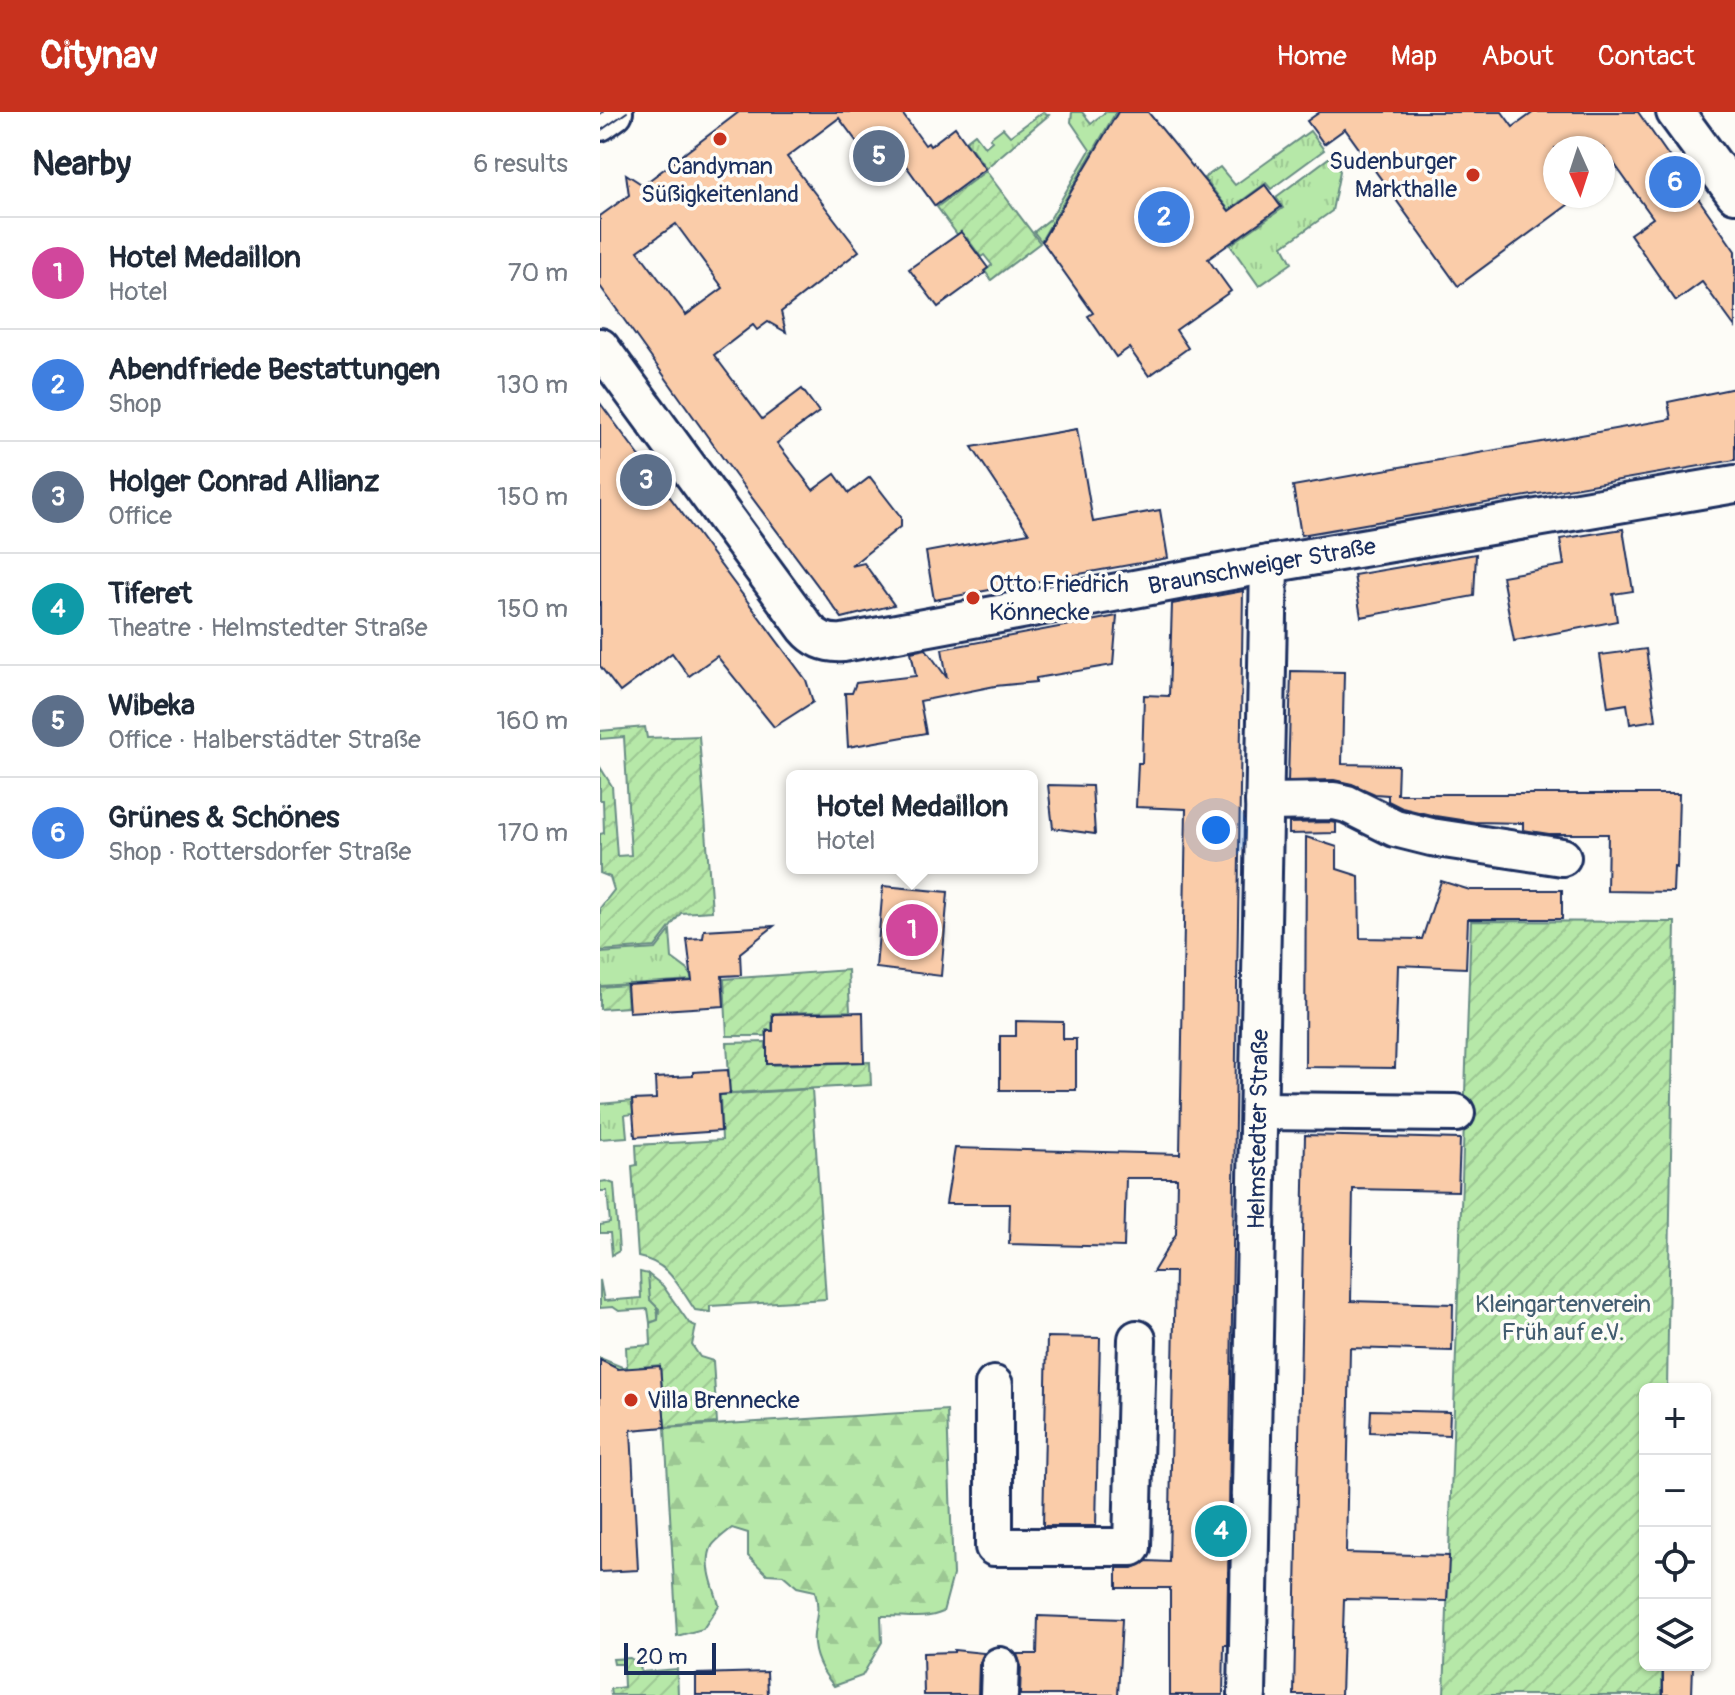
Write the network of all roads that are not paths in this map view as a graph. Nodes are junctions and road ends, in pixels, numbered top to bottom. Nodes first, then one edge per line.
1 (614, 112) edge
2 (1675, 112) edge
3 (600, 122) edge
4 (1724, 156) edge
5 (1735, 194) edge
6 (600, 347) edge
7 (1735, 484) edge
8 (1269, 564) junction
9 (1264, 802) junction
10 (1562, 857) dead end
11 (1259, 1111) junction
12 (1456, 1113) dead end
13 (1137, 1339) dead end
14 (994, 1385) dead end
15 (1247, 1695) edge

1 - 3 street
2 - 4 street
4 - 5 street
6 - 8 street, Braunschweiger Straße
7 - 8 street, Braunschweiger Straße
8 - 9 street, Helmstedter Straße
9 - 10 street
9 - 11 street, Helmstedter Straße
11 - 12 street
11 - 15 street, Helmstedter Straße
13 - 14 street

